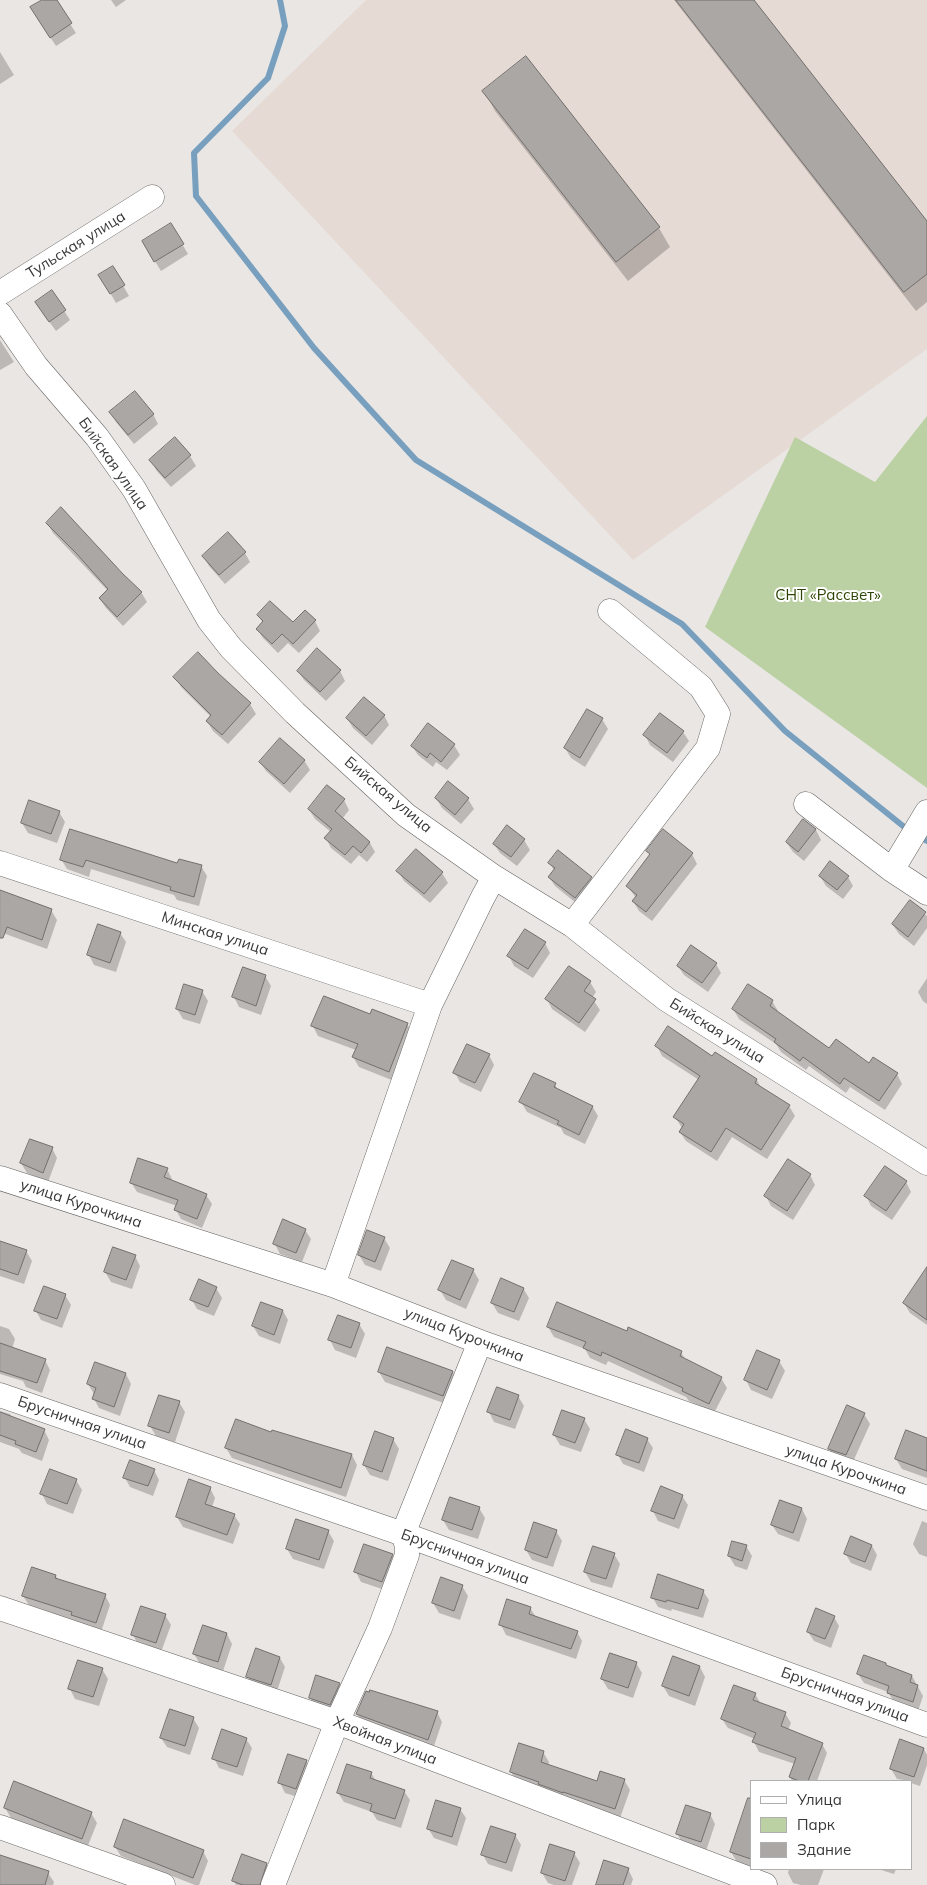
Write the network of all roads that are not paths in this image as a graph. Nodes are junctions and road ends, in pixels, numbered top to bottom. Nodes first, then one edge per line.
1 (152, 197) dead end
2 (0, 293) edge
3 (0, 314) edge
4 (610, 611) dead end
5 (806, 804) dead end
6 (927, 812) edge
7 (0, 863) edge
8 (892, 870) junction
9 (494, 878) junction
10 (927, 893) edge
11 (572, 925) junction
12 (430, 1004) junction
13 (927, 1163) edge
14 (0, 1178) edge
15 (334, 1285) junction
16 (480, 1342) junction
17 (0, 1395) edge
18 (927, 1498) edge
19 (404, 1534) junction
20 (0, 1608) edge
21 (338, 1722) junction
22 (927, 1725) edge
23 (0, 1827) edge
24 (163, 1885) edge
25 (273, 1885) edge
26 (765, 1885) edge

1 - 2 street, Тульская улица
3 - 9 street, Бийская улица
4 - 11 street
5 - 8 street
6 - 8 street
7 - 12 street, Минская улица
8 - 10 street
9 - 11 street, Бийская улица
9 - 12 street
11 - 13 street, Бийская улица
12 - 15 street
14 - 15 street, улица Курочкина
15 - 16 street, улица Курочкина
16 - 18 street, улица Курочкина
16 - 19 street
17 - 19 street, Брусничная улица
19 - 21 street
19 - 22 street, Брусничная улица
20 - 21 street, Хвойная улица
21 - 25 street
21 - 26 street, Хвойная улица
23 - 24 street

